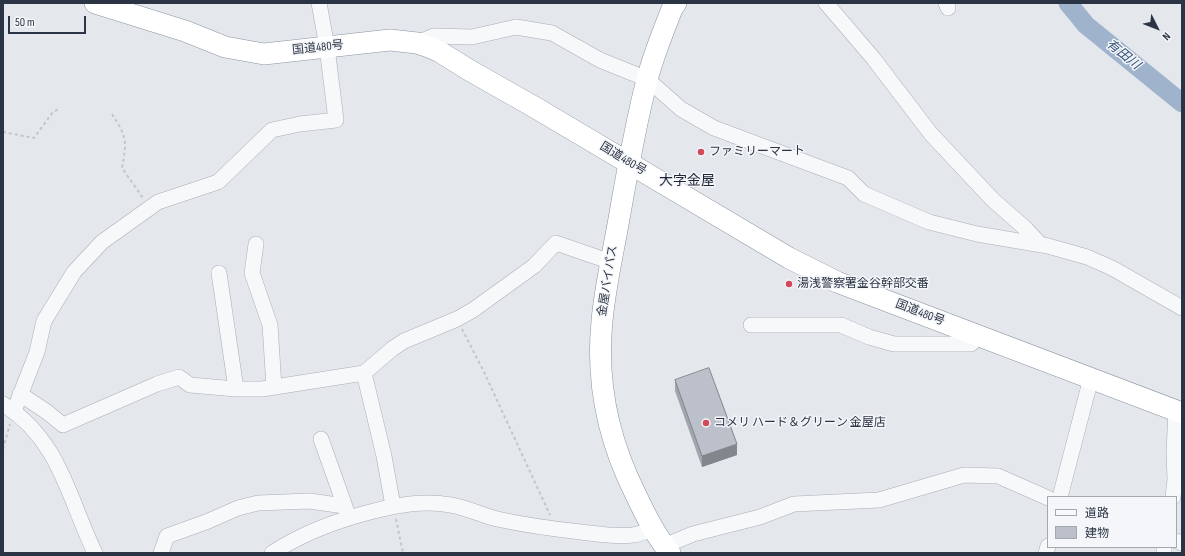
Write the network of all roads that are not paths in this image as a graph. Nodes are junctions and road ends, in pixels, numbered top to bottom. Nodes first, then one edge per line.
1 (95, 3) edge
2 (320, 3) edge
3 (676, 3) edge
4 (826, 3) edge
5 (417, 43) junction
6 (327, 47) junction
7 (647, 79) junction
8 (629, 162) junction
9 (256, 244) dead end
10 (1040, 244) junction
11 (611, 262) junction
12 (220, 273) dead end
13 (1182, 308) edge
14 (751, 326) dead end
15 (980, 336) junction
16 (364, 373) junction
17 (1091, 378) junction
18 (274, 387) junction
19 (236, 389) junction
20 (20, 394) junction
21 (8, 408) edge
22 (1179, 411) edge
23 (321, 439) dead end
24 (1060, 496) edge
25 (1173, 496) edge
26 (1047, 498) edge
27 (393, 506) junction
28 (346, 512) junction
29 (662, 543) edge
30 (95, 553) edge
31 (161, 553) edge
32 (272, 553) edge

1 - 6 highway, 国道480号
2 - 6 street
3 - 7 highway, 金屋バイパス
4 - 10 street
5 - 6 highway, 国道480号
5 - 7 street
5 - 8 highway, 国道480号
6 - 20 street
7 - 8 highway, 金屋バイパス
7 - 10 street
8 - 11 highway, 金屋バイパス
8 - 15 highway, 国道480号
9 - 18 street
10 - 13 street
11 - 16 street
11 - 29 highway, 金屋バイパス
12 - 19 street
14 - 15 street
15 - 17 highway, 国道480号
16 - 18 street
16 - 27 street
17 - 22 highway, 国道480号
17 - 24 street
18 - 19 street
19 - 20 street
20 - 21 street
21 - 30 street
22 - 25 street
23 - 28 street
26 - 29 street
27 - 28 street
27 - 29 street
28 - 31 street
28 - 32 street

